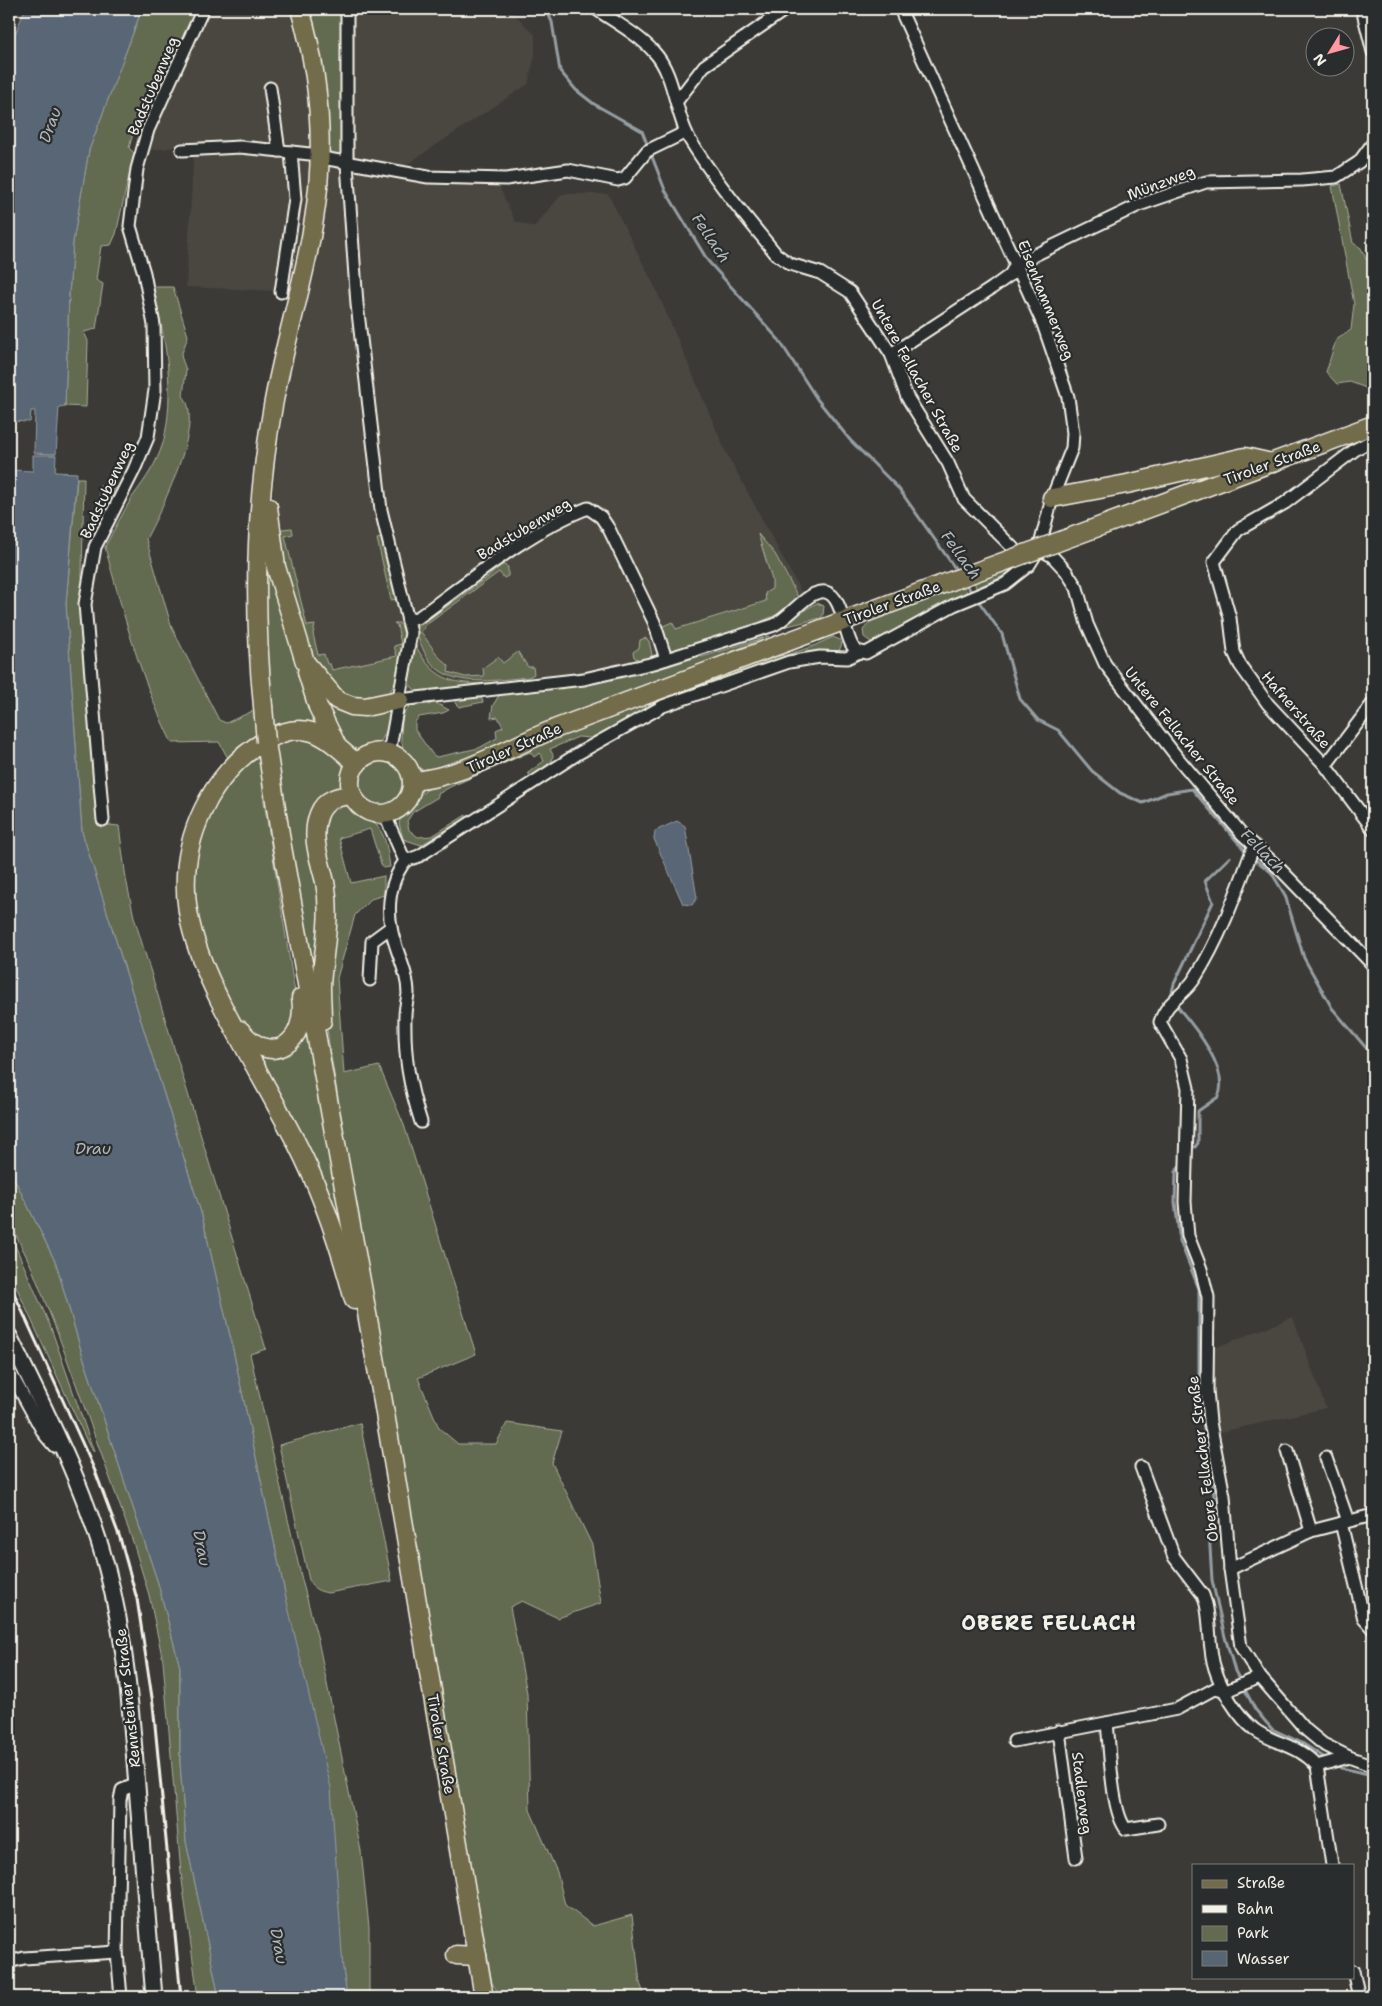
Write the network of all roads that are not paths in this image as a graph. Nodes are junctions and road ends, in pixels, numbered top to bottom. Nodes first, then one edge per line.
1 (203, 9) edge
2 (300, 9) edge
3 (347, 9) edge
4 (596, 9) edge
5 (786, 9) edge
6 (900, 9) edge
7 (1362, 9) edge
8 (1373, 52) edge
9 (270, 88) dead end
10 (677, 101) junction
11 (686, 132) junction
12 (1373, 143) edge
13 (182, 150) dead end
14 (279, 151) junction
15 (291, 152) junction
16 (310, 154) dead end
17 (328, 159) dead end
18 (347, 164) junction
19 (1016, 264) junction
20 (281, 292) dead end
21 (891, 354) junction
22 (1373, 425) edge
23 (1373, 440) edge
24 (267, 449) junction
25 (1272, 463) junction
26 (1052, 498) junction
27 (1047, 546) junction
28 (1029, 565) junction
29 (845, 620) junction
30 (408, 621) junction
31 (859, 652) junction
32 (666, 659) junction
33 (304, 662) junction
34 (399, 700) junction
35 (1373, 703) edge
36 (336, 744) junction
37 (389, 753) junction
38 (357, 764) junction
39 (1324, 764) junction
40 (412, 781) junction
41 (353, 795) junction
42 (384, 814) junction
43 (103, 820) dead end
44 (1373, 829) edge
45 (1251, 853) junction
46 (405, 861) junction
47 (391, 927) junction
48 (300, 948) junction
49 (1373, 965) edge
50 (370, 980) dead end
51 (224, 1008) junction
52 (325, 1083) junction
53 (421, 1122) dead end
54 (9, 1336) edge
55 (9, 1370) edge
56 (382, 1396) junction
57 (61, 1442) junction
58 (1287, 1451) dead end
59 (1326, 1458) dead end
60 (1141, 1467) dead end
61 (1373, 1515) edge
62 (1345, 1522) junction
63 (1311, 1530) junction
64 (1230, 1569) junction
65 (1373, 1629) edge
66 (1260, 1677) junction
67 (1237, 1687) junction
68 (1107, 1723) junction
69 (1059, 1731) junction
70 (1014, 1741) dead end
71 (1344, 1759) junction
72 (1320, 1765) junction
73 (1373, 1766) edge
74 (137, 1784) junction
75 (1158, 1824) dead end
76 (1076, 1858) dead end
77 (1332, 1864) edge
78 (117, 1952) junction
79 (456, 1955) dead end
80 (477, 1956) junction
81 (9, 1962) edge
82 (1354, 1975) edge
83 (121, 1997) edge
84 (154, 1997) edge
85 (484, 1997) edge
86 (1359, 1997) edge

1 - 43 street, Badstubenweg
2 - 24 main road
3 - 18 street
4 - 10 street, Untere Fellacher Straße
5 - 10 street
6 - 19 street, Eisenhammerweg
7 - 8 street
9 - 14 street
10 - 11 street, Untere Fellacher Straße
11 - 18 street
11 - 21 street, Untere Fellacher Straße
12 - 19 street, Münzweg
13 - 14 street
14 - 15 street
15 - 16 street
15 - 20 street
17 - 18 street
18 - 30 street
19 - 21 street
19 - 26 street, Eisenhammerweg
21 - 28 street, Untere Fellacher Straße
22 - 25 main road, Tiroler Straße
23 - 39 street, Hafnerstraße
24 - 33 main road
24 - 48 main road, bridge
25 - 26 main road
25 - 27 main road, Tiroler Straße
26 - 27 street, Eisenhammerweg
27 - 28 street, Eisenhammerweg
27 - 29 main road, Tiroler Straße, bridge
27 - 45 street, Untere Fellacher Straße
28 - 31 street, Eisenhammerweg
29 - 31 street
29 - 32 street
29 - 40 main road, Tiroler Straße
30 - 32 street, Badstubenweg
30 - 34 street
31 - 46 street, Eisenhammerweg
32 - 34 street
33 - 34 main road
33 - 36 main road
34 - 37 street
35 - 39 street
36 - 38 main road
36 - 51 main road
37 - 38 main road
37 - 40 main road
38 - 41 main road
39 - 44 street, Hafnerstraße
40 - 42 main road
41 - 42 main road
41 - 52 main road
42 - 46 street
45 - 49 street, Untere Fellacher Straße
45 - 64 street, Obere Fellacher Straße
46 - 47 street
47 - 50 street
47 - 53 street
48 - 51 main road
48 - 52 main road, Tiroler Straße
51 - 56 main road
52 - 56 main road, Tiroler Straße
54 - 57 main road, Rennsteiner Straße
55 - 57 street
56 - 80 main road, Tiroler Straße
57 - 74 main road, Rennsteiner Straße
58 - 63 street
59 - 62 street
60 - 67 street
61 - 62 street
62 - 63 street
62 - 65 street
63 - 64 street
64 - 66 street, Obere Fellacher Straße
66 - 67 street
66 - 71 street, Obere Fellacher Straße
67 - 68 street
67 - 72 street
68 - 69 street
68 - 75 street
69 - 70 street
69 - 76 street, Stadlerweg
71 - 72 street
71 - 73 street, Obere Fellacher Straße
72 - 77 street
74 - 78 street, Rennsteiner Straße
74 - 84 main road, Rennsteiner Straße
78 - 81 street
78 - 83 street, Rennsteiner Straße
79 - 80 main road
80 - 85 main road, Tiroler Straße
82 - 86 street

